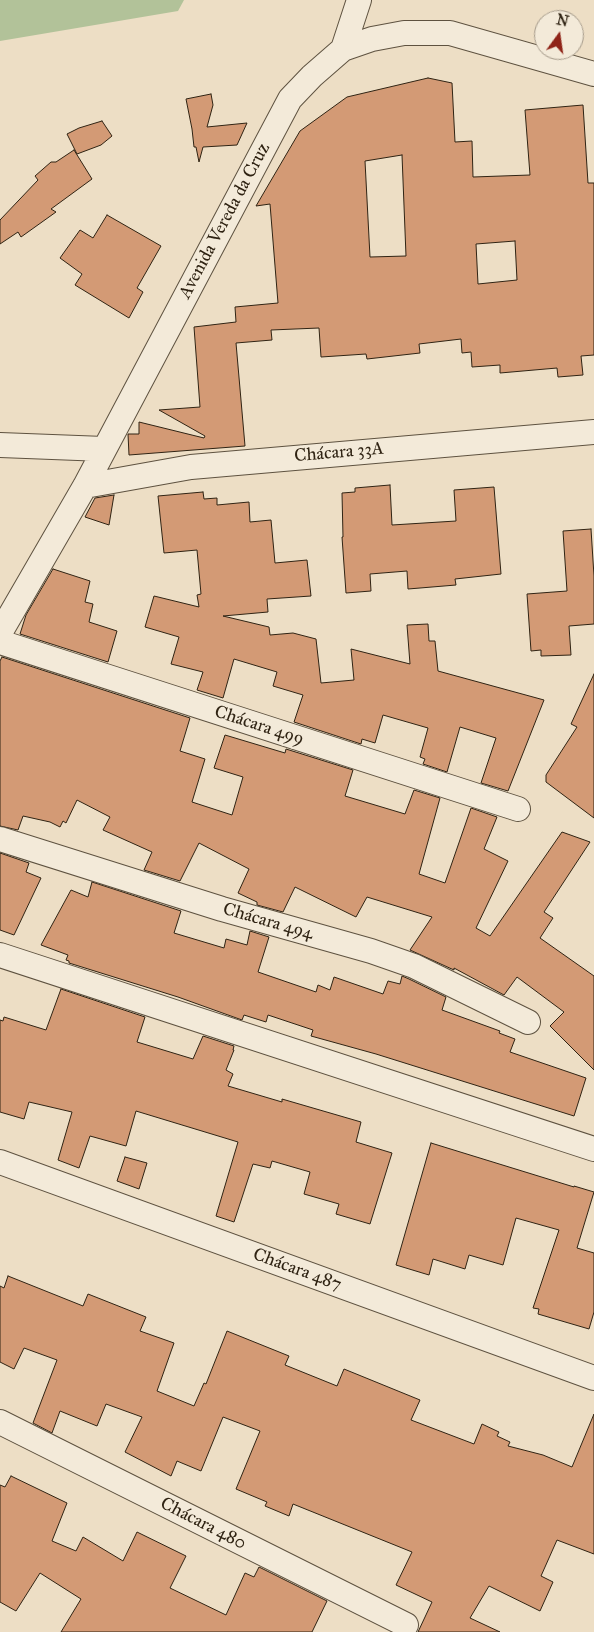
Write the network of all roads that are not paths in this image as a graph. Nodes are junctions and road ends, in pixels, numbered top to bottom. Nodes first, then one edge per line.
1 (359, 0) edge
2 (343, 49) junction
3 (594, 74) edge
4 (594, 432) edge
5 (0, 445) edge
6 (104, 449) junction
7 (85, 486) junction
8 (0, 633) edge
9 (0, 642) edge
10 (518, 809) dead end
11 (0, 839) edge
12 (0, 955) edge
13 (528, 1022) dead end
14 (594, 1149) edge
15 (0, 1162) edge
16 (594, 1378) edge
17 (0, 1422) edge
18 (406, 1625) dead end

1 - 2 street
2 - 3 street, Avenida Vereda da Cruz
2 - 6 street, Avenida Vereda da Cruz
4 - 7 street, Chácara 33A
5 - 6 street
6 - 7 street, Avenida Vereda da Cruz
7 - 8 street, Avenida Vereda da Cruz
9 - 10 street, Chácara 499
11 - 13 street, Chácara 494
12 - 14 street
15 - 16 street, Chácara 487
17 - 18 street, Chácara 480

